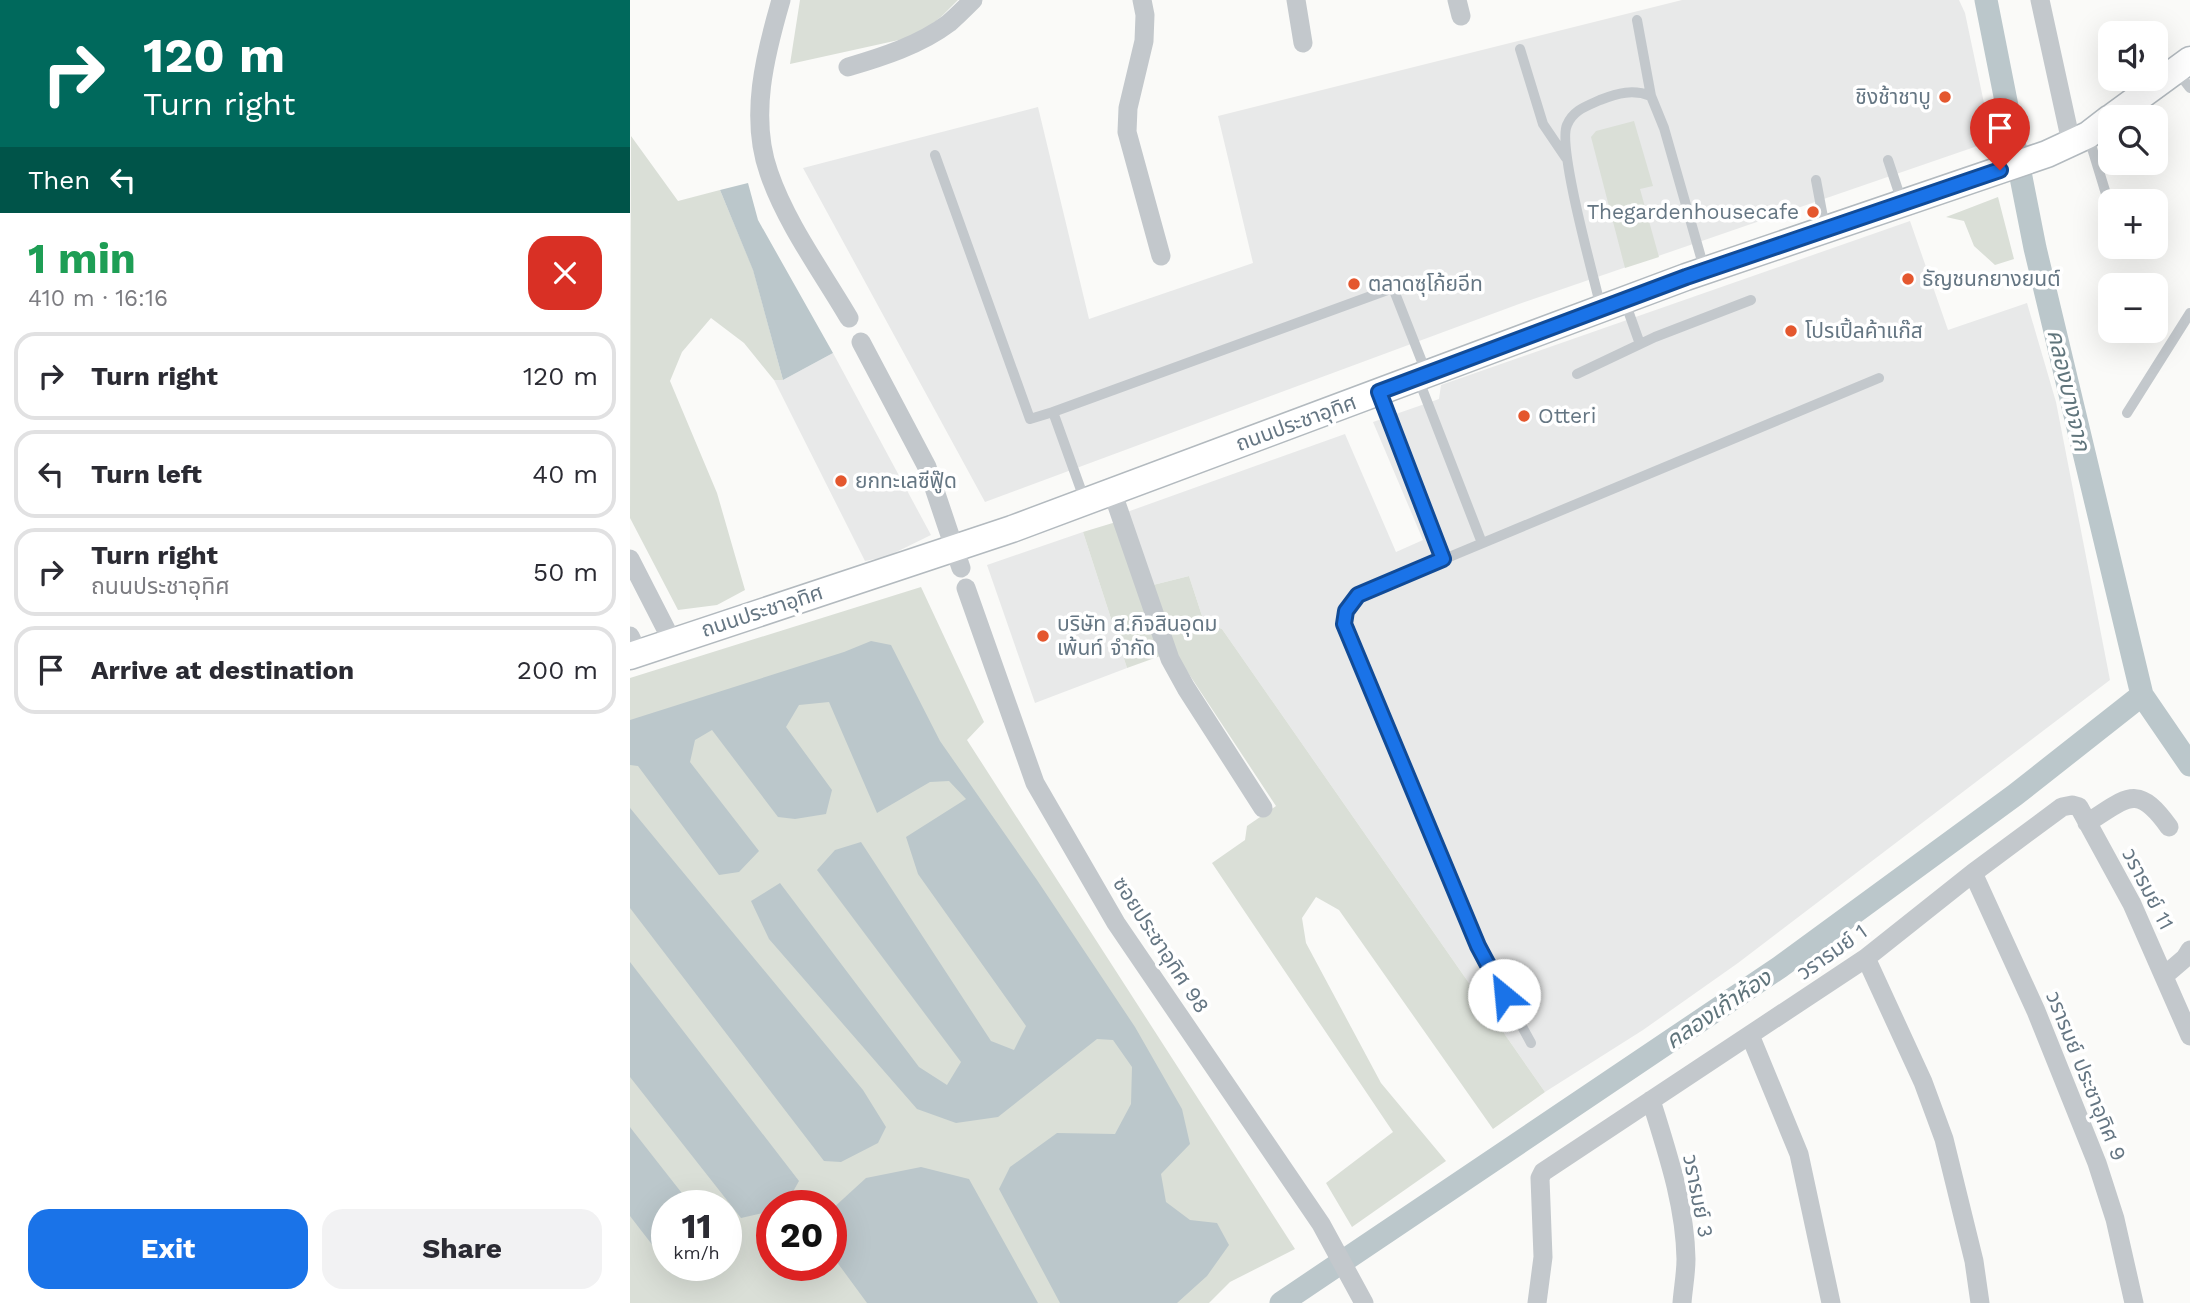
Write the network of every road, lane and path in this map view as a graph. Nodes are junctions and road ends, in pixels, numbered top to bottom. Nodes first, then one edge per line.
1 (781, 0) edge
2 (972, 0) edge
3 (1142, 0) edge
4 (1296, 0) edge
5 (2040, 0) edge
6 (1637, 20) dead end
7 (1303, 43) dead end
8 (1520, 50) dead end
9 (848, 67) dead end
10 (2185, 73) edge
11 (1651, 96) junction
12 (2132, 105) edge
13 (2098, 126) edge
14 (2080, 138) junction
15 (935, 155) dead end
16 (1566, 158) junction
17 (1888, 160) dead end
18 (1816, 180) dead end
19 (2102, 189) edge
20 (1902, 203) junction
21 (1825, 228) junction
22 (1161, 256) dead end
23 (1705, 271) junction
24 (1751, 300) dead end
25 (1613, 304) junction
26 (2190, 313) edge
27 (849, 318) dead end
28 (860, 342) dead end
29 (1640, 344) junction
30 (1577, 374) dead end
31 (1422, 376) junction
32 (1879, 378) dead end
33 (1379, 392) junction
34 (1053, 412) junction
35 (2127, 413) dead end
36 (1112, 491) junction
37 (1086, 501) junction
38 (1482, 543) junction
39 (958, 558) junction
40 (630, 559) edge
41 (1443, 559) junction
42 (966, 589) dead end
43 (671, 641) junction
44 (633, 648) edge
45 (2076, 805) joint
46 (1263, 808) dead end
47 (2087, 822) junction
48 (2169, 827) dead end
49 (1973, 873) junction
50 (2190, 950) edge
51 (1866, 958) junction
52 (2164, 976) junction
53 (1750, 1035) junction
54 (2190, 1036) edge
55 (1531, 1043) dead end
56 (1651, 1100) junction
57 (1363, 1301) edge
58 (1537, 1303) edge
59 (1682, 1303) edge
60 (1831, 1303) edge
61 (1980, 1303) edge
62 (2134, 1303) edge

1 - 27 street
2 - 9 street
3 - 22 street
4 - 7 street
5 - 14 street
6 - 11 lane
8 - 16 lane
10 - 12 main road, ถนนประชาอุทิศ
11 - 16 lane
11 - 23 lane
13 - 14 main road, ถนนประชาอุทิศ
14 - 19 lane
14 - 20 main road, ถนนประชาอุทิศ
15 - 34 lane
16 - 25 lane
17 - 20 lane
18 - 21 lane
20 - 21 main road, ถนนประชาอุทิศ
21 - 23 main road, ถนนประชาอุทิศ
23 - 25 main road, ถนนประชาอุทิศ
24 - 29 lane
25 - 29 lane
25 - 31 main road, ถนนประชาอุทิศ
26 - 35 lane
28 - 39 street
29 - 30 lane
31 - 33 main road, ถนนประชาอุทิศ
31 - 34 lane
31 - 38 lane
32 - 38 lane
33 - 36 main road, ถนนประชาอุทิศ
33 - 41 lane
34 - 37 lane
36 - 37 main road, ถนนประชาอุทิศ
36 - 46 street
37 - 39 main road, ถนนประชาอุทิศ
38 - 41 lane
39 - 43 main road, ถนนประชาอุทิศ
40 - 43 street
41 - 55 lane
42 - 57 street, ซอยประชาอุทิศ 98
43 - 44 main road, ถนนประชาอุทิศ
45 - 47 street, วรารมย์ 11
45 - 49 street, วรารมย์ 1
47 - 48 street
47 - 52 street, วรารมย์ 11
49 - 51 street, วรารมย์ 1
49 - 62 street, วรารมย์ ประชาอุทิศ 9
50 - 52 street
51 - 53 street, วรารมย์ 1
51 - 61 street
52 - 54 street, วรารมย์ 11
53 - 56 street, วรารมย์ 1
53 - 60 street
56 - 58 street, วรารมย์ 1
56 - 59 street, วรารมย์ 3

